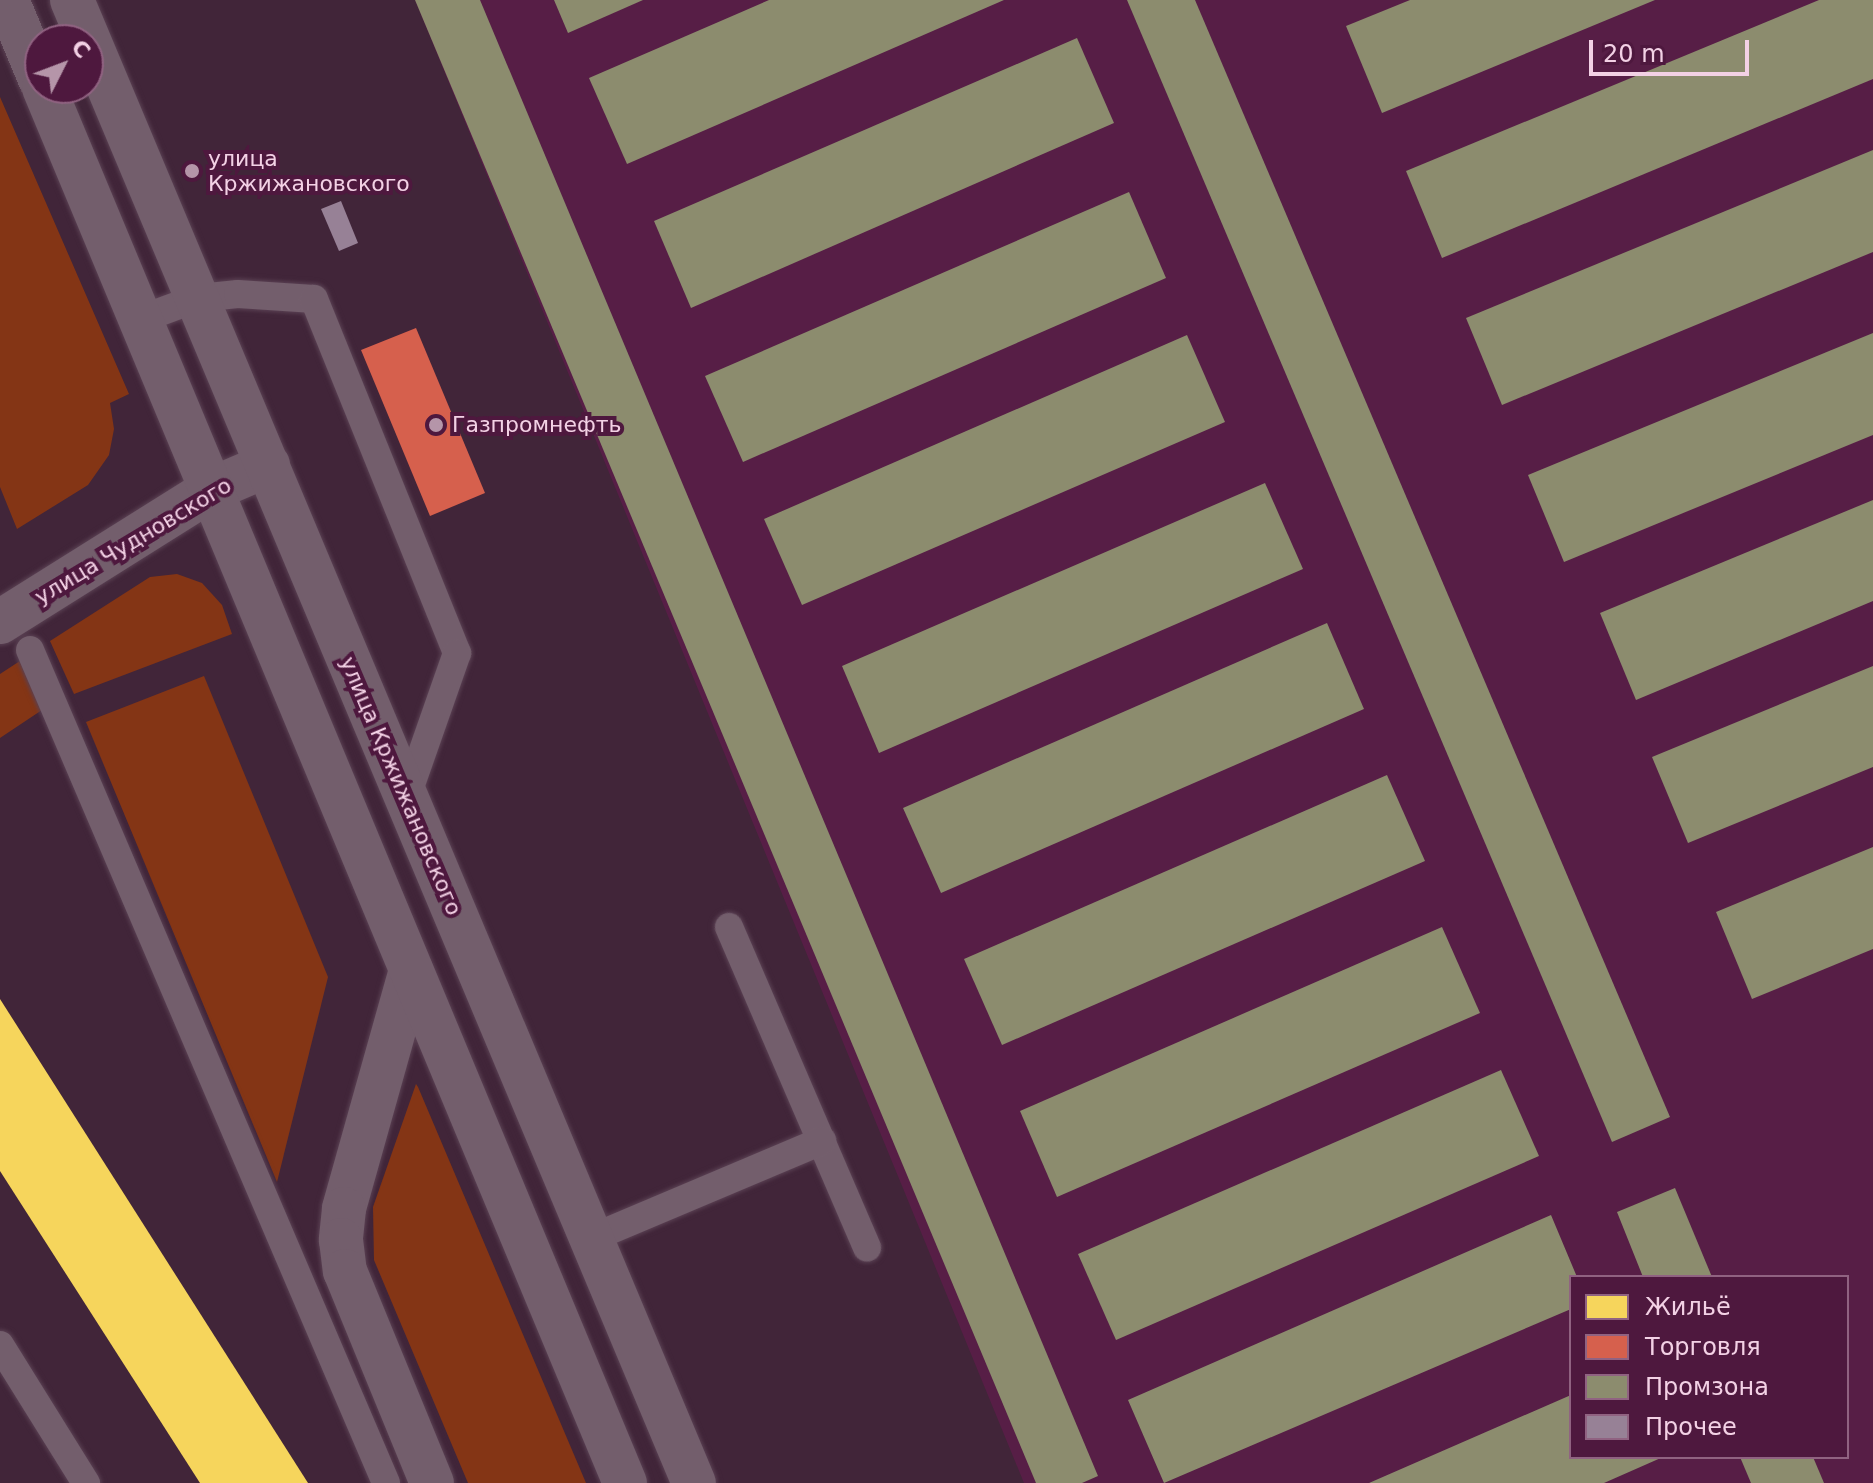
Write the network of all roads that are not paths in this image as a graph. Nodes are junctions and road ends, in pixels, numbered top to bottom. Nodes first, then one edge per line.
1 (7, 0) edge
2 (72, 0) edge
3 (24, 41) edge
4 (51, 104) edge
5 (198, 298) junction
6 (141, 319) junction
7 (268, 465) junction
8 (212, 489) junction
9 (15, 636) edge
10 (406, 799) junction
11 (729, 927) dead end
12 (411, 970) junction
13 (822, 1141) junction
14 (592, 1238) junction
15 (867, 1248) dead end
16 (533, 1264) junction
17 (0, 1345) edge
18 (86, 1483) edge
19 (386, 1483) edge
20 (432, 1483) edge
21 (625, 1483) edge
22 (694, 1483) edge

1 - 3 street
2 - 5 street, улица Кржижановского
4 - 6 street
5 - 6 lane
5 - 7 street, улица Кржижановского
5 - 10 lane
6 - 8 street
7 - 8 street, улица Чудновского
7 - 10 street, улица Кржижановского
8 - 9 street, улица Чудновского
8 - 12 street
9 - 19 lane
10 - 14 street, улица Кржижановского
11 - 13 lane
12 - 16 street
12 - 20 street
13 - 14 lane
13 - 15 lane
14 - 16 street
14 - 22 street, улица Кржижановского
16 - 21 street
17 - 18 lane

